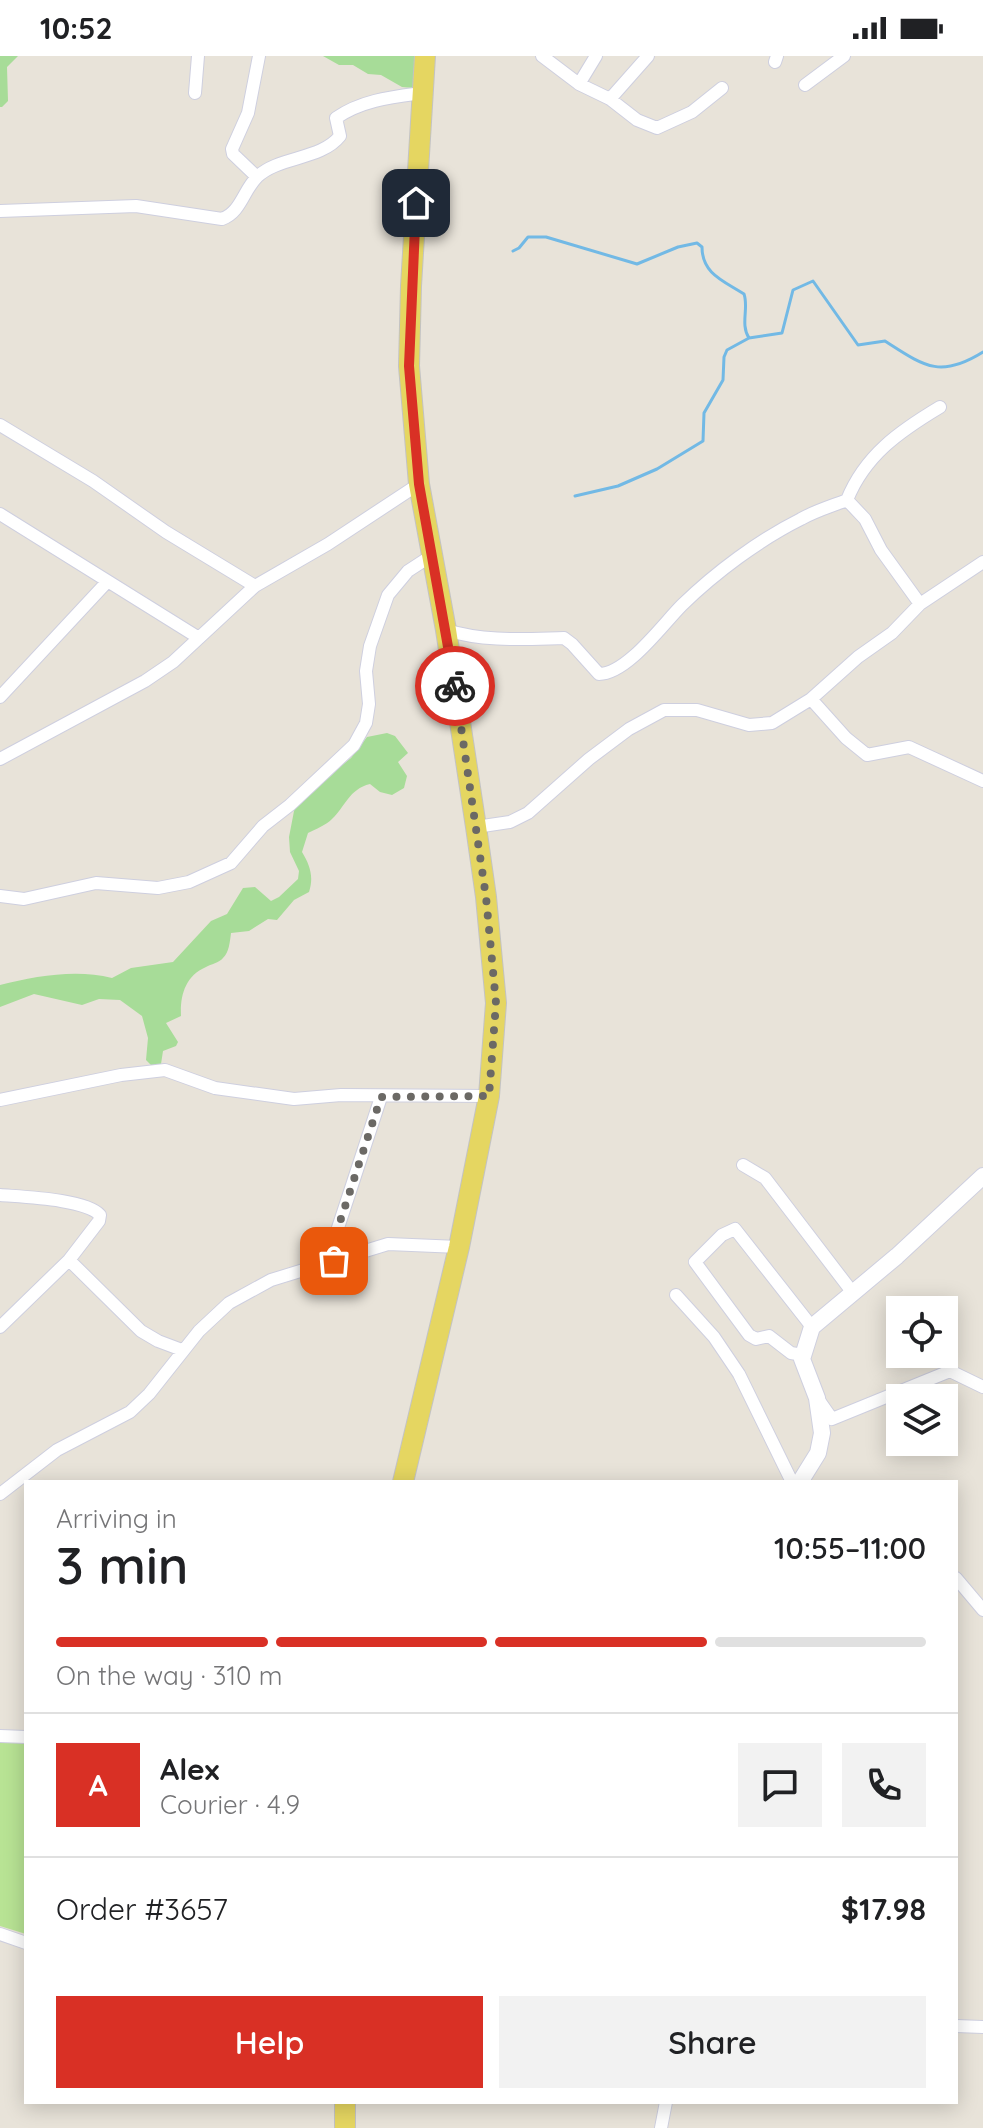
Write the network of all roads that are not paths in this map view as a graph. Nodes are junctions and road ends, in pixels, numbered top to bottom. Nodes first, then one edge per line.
1 (198, 56) edge
2 (259, 56) edge
3 (425, 56) edge
4 (542, 56) edge
5 (596, 56) edge
6 (648, 56) edge
7 (844, 56) edge
8 (579, 84) junction
9 (805, 85) dead end
10 (722, 88) dead end
11 (422, 89) junction
12 (195, 93) dead end
13 (610, 99) junction
14 (257, 177) junction
15 (0, 211) edge
16 (940, 407) dead end
17 (1, 429) edge
18 (419, 484) junction
19 (847, 500) junction
20 (0, 514) edge
21 (431, 556) junction
22 (983, 562) edge
23 (107, 582) junction
24 (255, 586) junction
25 (920, 604) junction
26 (446, 630) junction
27 (199, 638) junction
28 (0, 697) edge
29 (811, 699) junction
30 (0, 759) edge
31 (983, 781) edge
32 (476, 827) junction
33 (0, 896) edge
34 (489, 1096) junction
35 (381, 1097) junction
36 (0, 1100) edge
37 (743, 1165) dead end
38 (983, 1176) edge
39 (0, 1195) edge
40 (459, 1247) junction
41 (69, 1260) junction
42 (334, 1261) junction
43 (853, 1293) junction
44 (676, 1295) dead end
45 (0, 1327) edge
46 (812, 1327) junction
47 (182, 1350) junction
48 (803, 1355) junction
49 (983, 1387) edge
50 (817, 1398) junction
51 (403, 1480) edge
52 (791, 1480) edge
53 (801, 1480) edge
54 (0, 1494) edge
55 (958, 1580) edge
56 (983, 1610) edge
57 (0, 1736) edge
58 (24, 1737) edge
59 (0, 1934) edge
60 (24, 1942) edge
61 (958, 2026) edge
62 (983, 2027) edge
63 (345, 2104) edge
64 (666, 2104) edge
65 (345, 2128) edge
66 (661, 2128) edge

1 - 12 street
2 - 14 street
3 - 11 main road
4 - 8 street
5 - 8 street
6 - 13 street
7 - 9 street
8 - 13 street
10 - 13 street
11 - 14 street
11 - 18 main road
14 - 15 street
16 - 19 street
17 - 24 street
18 - 21 main road
18 - 24 street
19 - 25 street
19 - 26 street
20 - 23 street
21 - 26 main road
21 - 33 street
22 - 25 street
23 - 27 street
23 - 28 street
24 - 27 street
25 - 29 street
26 - 32 main road
27 - 30 street
29 - 31 street
29 - 32 street
32 - 34 main road
34 - 35 street
34 - 40 main road
35 - 36 street
35 - 42 street
37 - 43 street
38 - 43 street
39 - 41 street
40 - 42 street
40 - 51 main road
41 - 45 street
41 - 47 street
42 - 47 street
43 - 46 street
44 - 52 street
46 - 48 street
46 - 48 street
47 - 54 street
48 - 50 street
49 - 50 street
50 - 53 street
55 - 56 street
57 - 58 street
59 - 60 street
61 - 62 street
63 - 65 main road
64 - 66 street

